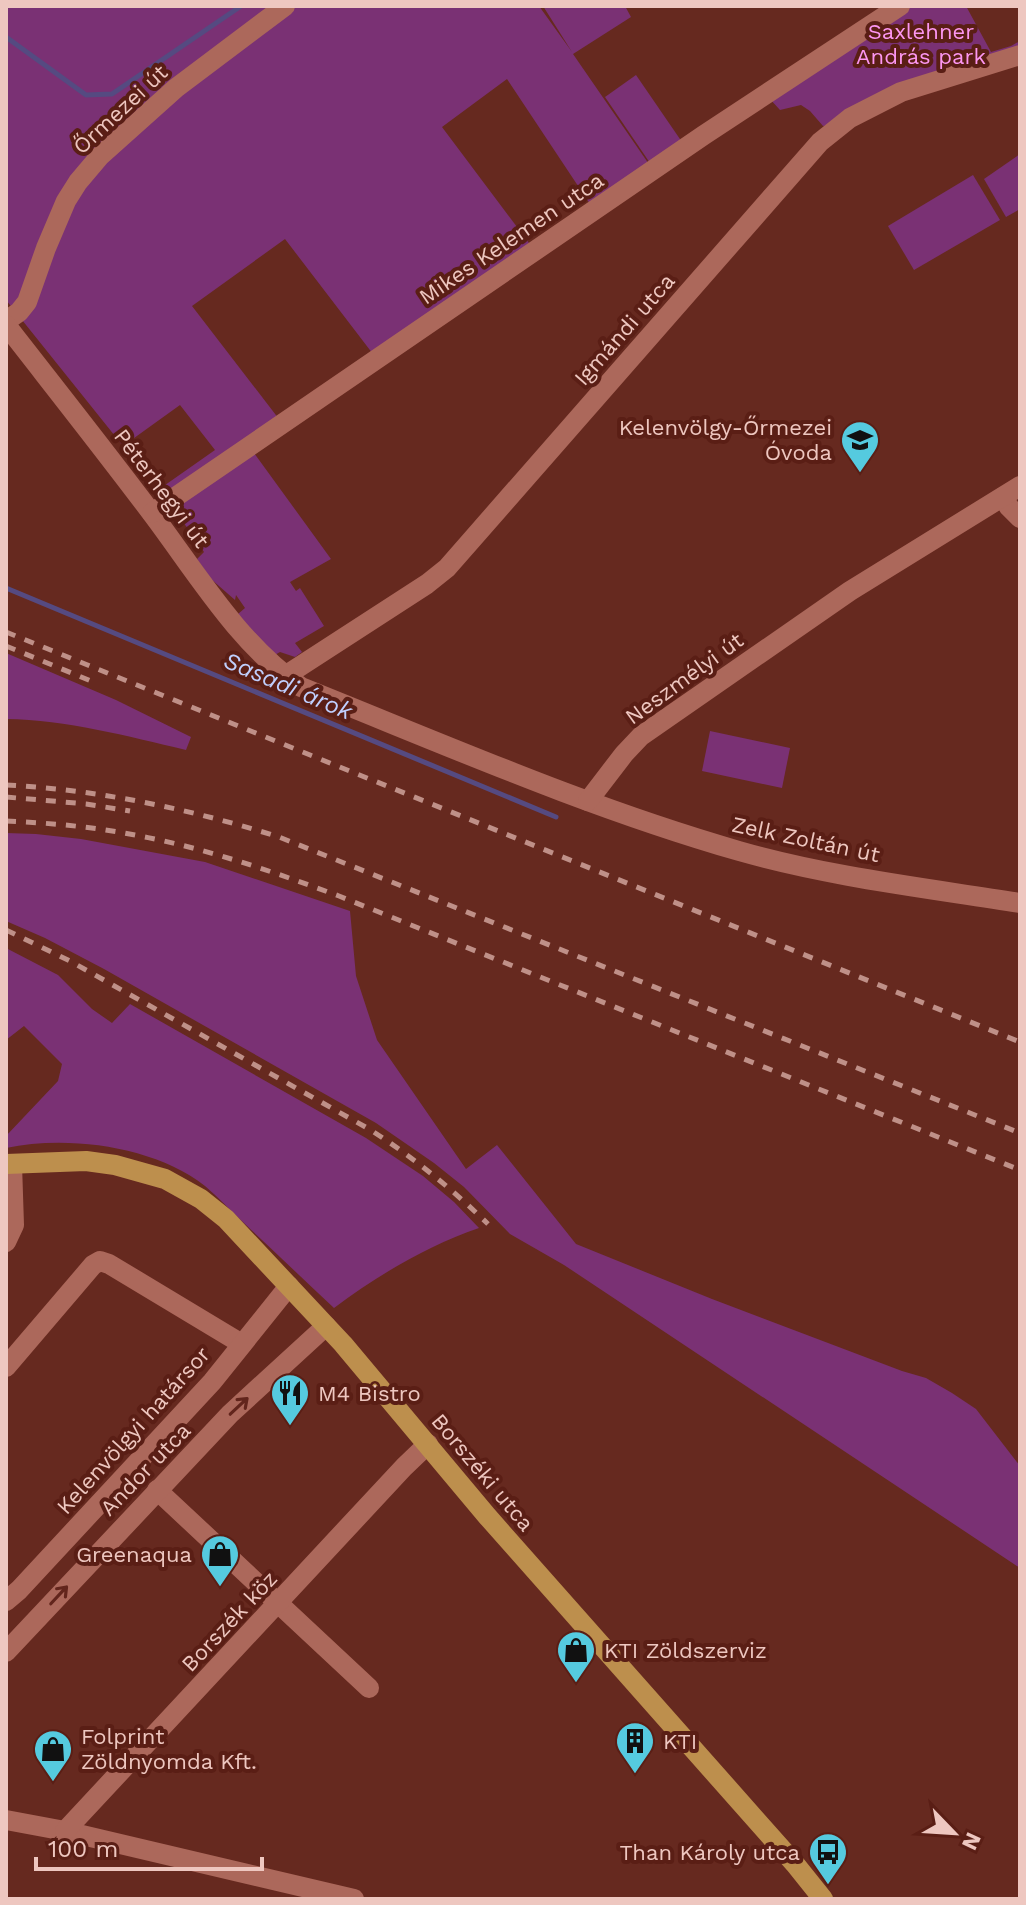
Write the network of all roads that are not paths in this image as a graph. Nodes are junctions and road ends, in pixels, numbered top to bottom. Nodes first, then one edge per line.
1 (285, 6) edge
2 (900, 6) edge
3 (1020, 55) edge
4 (6, 323) edge
5 (1011, 491) edge
6 (152, 513) junction
7 (1020, 518) edge
8 (285, 676) junction
9 (588, 801) junction
10 (1020, 903) edge
11 (9, 1164) edge
12 (6, 1242) edge
13 (289, 1286) junction
14 (326, 1326) junction
15 (242, 1344) junction
16 (6, 1367) edge
17 (428, 1444) junction
18 (157, 1490) junction
19 (6, 1601) edge
20 (279, 1603) junction
21 (6, 1652) edge
22 (369, 1688) dead end
23 (6, 1820) edge
24 (65, 1831) junction
25 (354, 1899) edge
26 (823, 1899) edge

1 - 4 street, Őrmezei út
2 - 6 street, Mikes Kelemen utca
3 - 8 street, Igmándi utca
4 - 6 street, Péterhegyi út
5 - 7 street
5 - 9 street, Neszmélyi út
6 - 8 street, Péterhegyi út
8 - 9 street
9 - 10 street, Zelk Zoltán út
11 - 12 street
11 - 13 main road, Borszéki utca
13 - 14 main road, Borszéki utca
13 - 15 street, Kelenvölgyi határsor
14 - 17 main road, Borszéki utca
18 -> 14 street, Andor utca
15 - 16 street
15 - 19 street, Kelenvölgyi határsor
17 - 20 street, Borszék köz
17 - 26 main road, Borszéki utca
18 - 20 street
21 -> 18 street, Andor utca
20 - 22 street
20 - 24 street, Borszék köz
23 - 24 street
24 - 25 street

